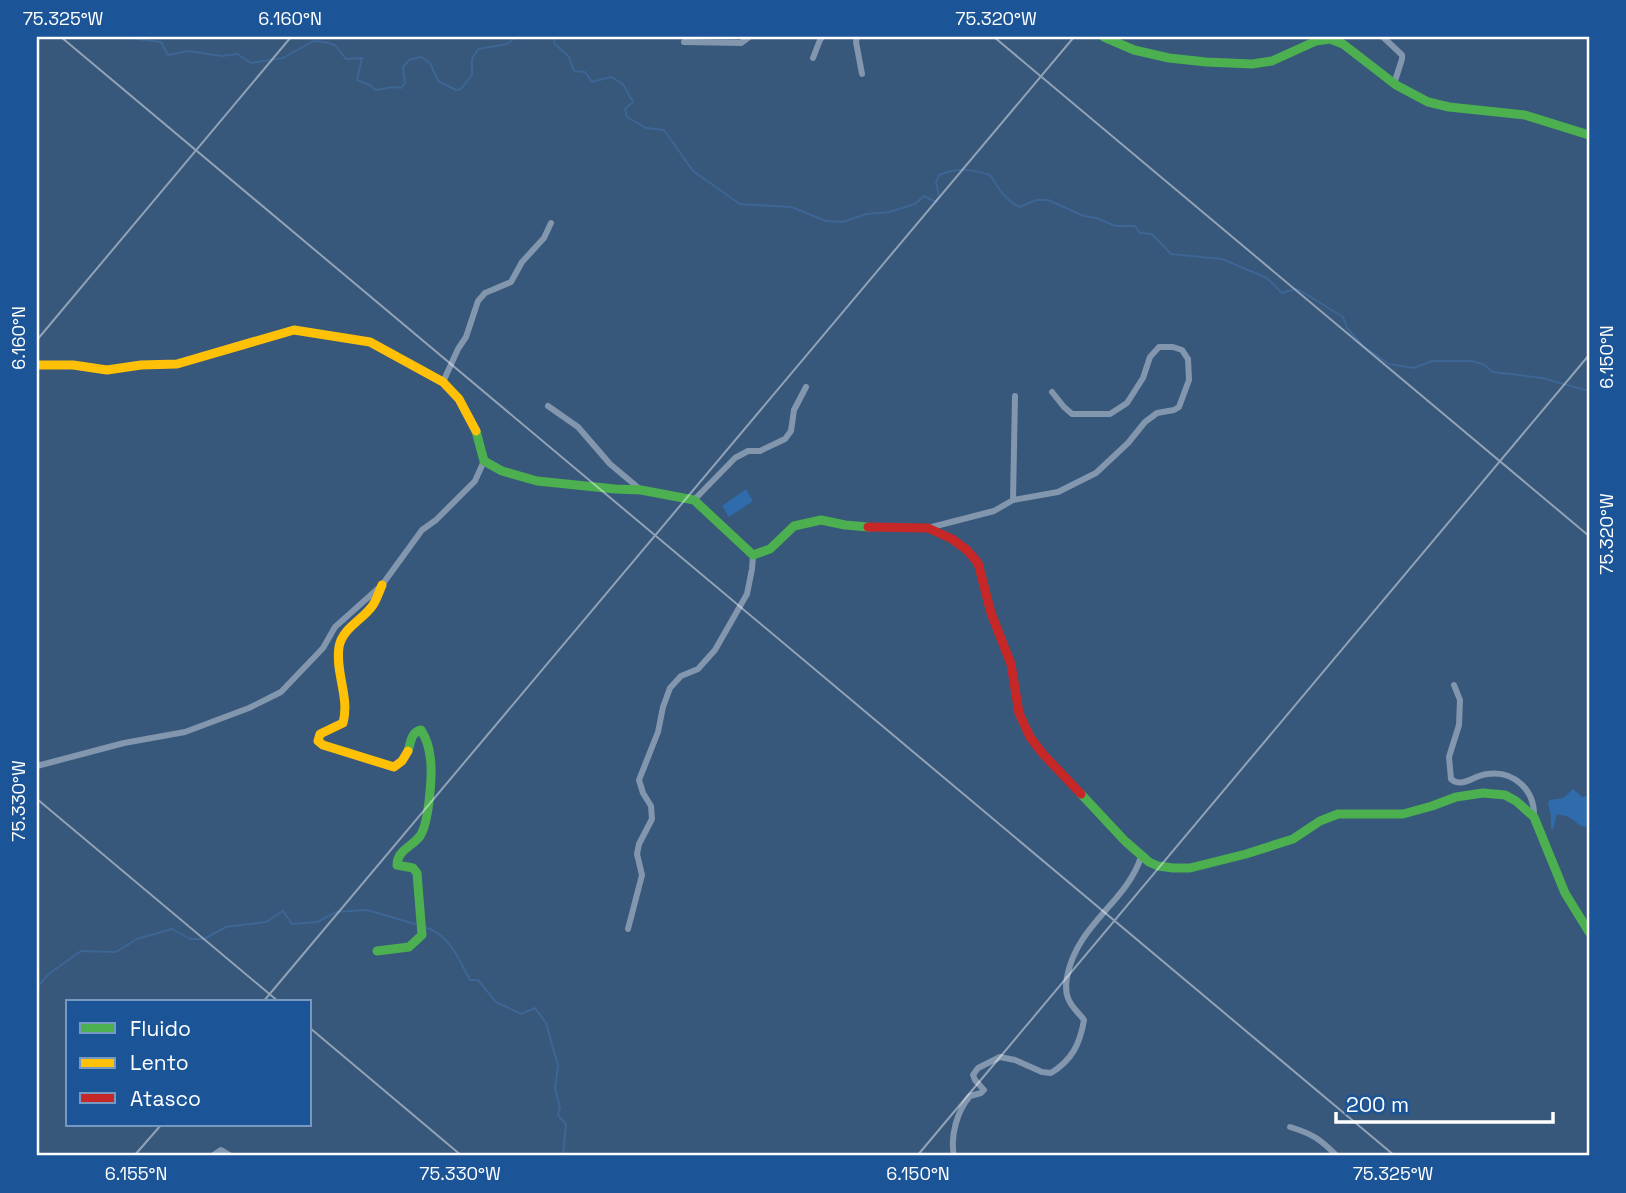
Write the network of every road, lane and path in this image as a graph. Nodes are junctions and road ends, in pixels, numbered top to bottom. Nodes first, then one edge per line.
1 (749, 37) edge
2 (822, 37) edge
3 (857, 37) edge
4 (1104, 37) edge
5 (1383, 37) edge
6 (684, 42) dead end
7 (813, 58) dead end
8 (862, 74) dead end
9 (1394, 84) junction
10 (1589, 135) edge
11 (551, 223) dead end
12 (37, 365) edge
13 (443, 382) junction
14 (806, 387) dead end
15 (1052, 392) dead end
16 (1015, 396) dead end
17 (548, 406) dead end
18 (484, 461) junction
19 (641, 489) junction
20 (694, 500) junction
21 (1013, 500) junction
22 (928, 528) junction
23 (753, 555) junction
24 (382, 585) junction
25 (1454, 685) dead end
26 (37, 766) edge
27 (1534, 817) junction
28 (1141, 857) junction
29 (628, 929) dead end
30 (1589, 932) edge
31 (377, 951) dead end
32 (1290, 1127) dead end
33 (212, 1156) edge
34 (231, 1156) edge
35 (954, 1156) edge
36 (1337, 1156) edge

1 - 6 street
2 - 7 street
3 - 8 street
4 - 9 street
5 - 9 street
9 - 10 street
11 - 13 street
12 - 13 street
13 - 18 street
14 - 20 street
15 - 21 street
16 - 21 street
17 - 19 street
18 - 19 street
18 - 24 street
19 - 20 street
20 - 23 street
21 - 22 street
22 - 23 street
22 - 28 street
23 - 29 street
24 - 26 street
24 - 31 street
25 - 27 street
27 - 28 street
27 - 30 street
28 - 35 street
32 - 36 street
33 - 34 street

